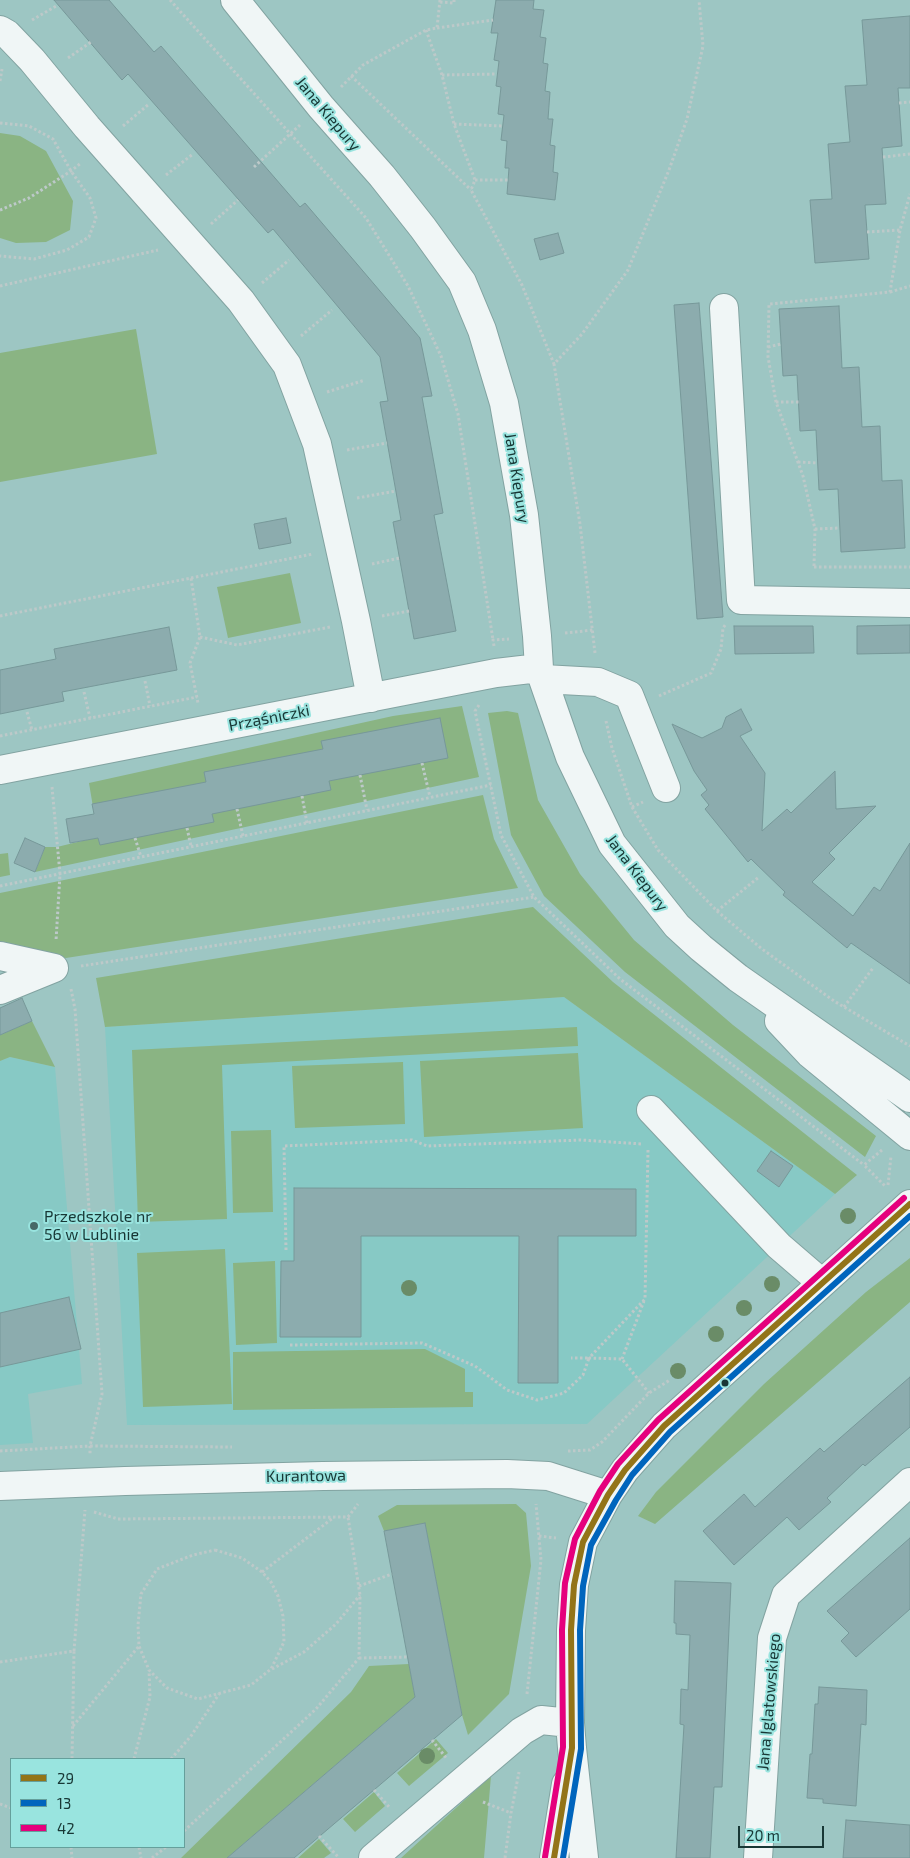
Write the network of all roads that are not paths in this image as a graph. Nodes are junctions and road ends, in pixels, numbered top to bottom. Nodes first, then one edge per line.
1 (235, 0) edge
2 (0, 30) edge
3 (724, 308) dead end
4 (910, 603) edge
5 (541, 674) junction
6 (371, 698) junction
7 (0, 770) edge
8 (666, 788) dead end
9 (0, 956) edge
10 (738, 978) junction
11 (0, 990) edge
12 (910, 1098) edge
13 (651, 1110) dead end
14 (900, 1144) edge
15 (910, 1204) edge
16 (822, 1283) junction
17 (910, 1482) edge
18 (0, 1486) edge
19 (608, 1495) junction
20 (571, 1736) junction
21 (373, 1858) edge
22 (554, 1858) edge
23 (584, 1858) edge
24 (758, 1858) edge

1 - 5 street, Jana Kiepury
2 - 6 street
3 - 4 street
5 - 6 street, Prząśniczki
5 - 8 street, Prząśniczki
5 - 10 street, Jana Kiepury
6 - 7 street, Prząśniczki
9 - 11 street
10 - 12 street, Jana Kiepury
10 - 14 street, Jana Kiepury
13 - 16 street
15 - 16 street
16 - 19 street
17 - 24 street, Jana Iglatowskiego
18 - 19 street, Kurantowa
19 - 20 street
20 - 21 street
20 - 22 street
20 - 23 street

